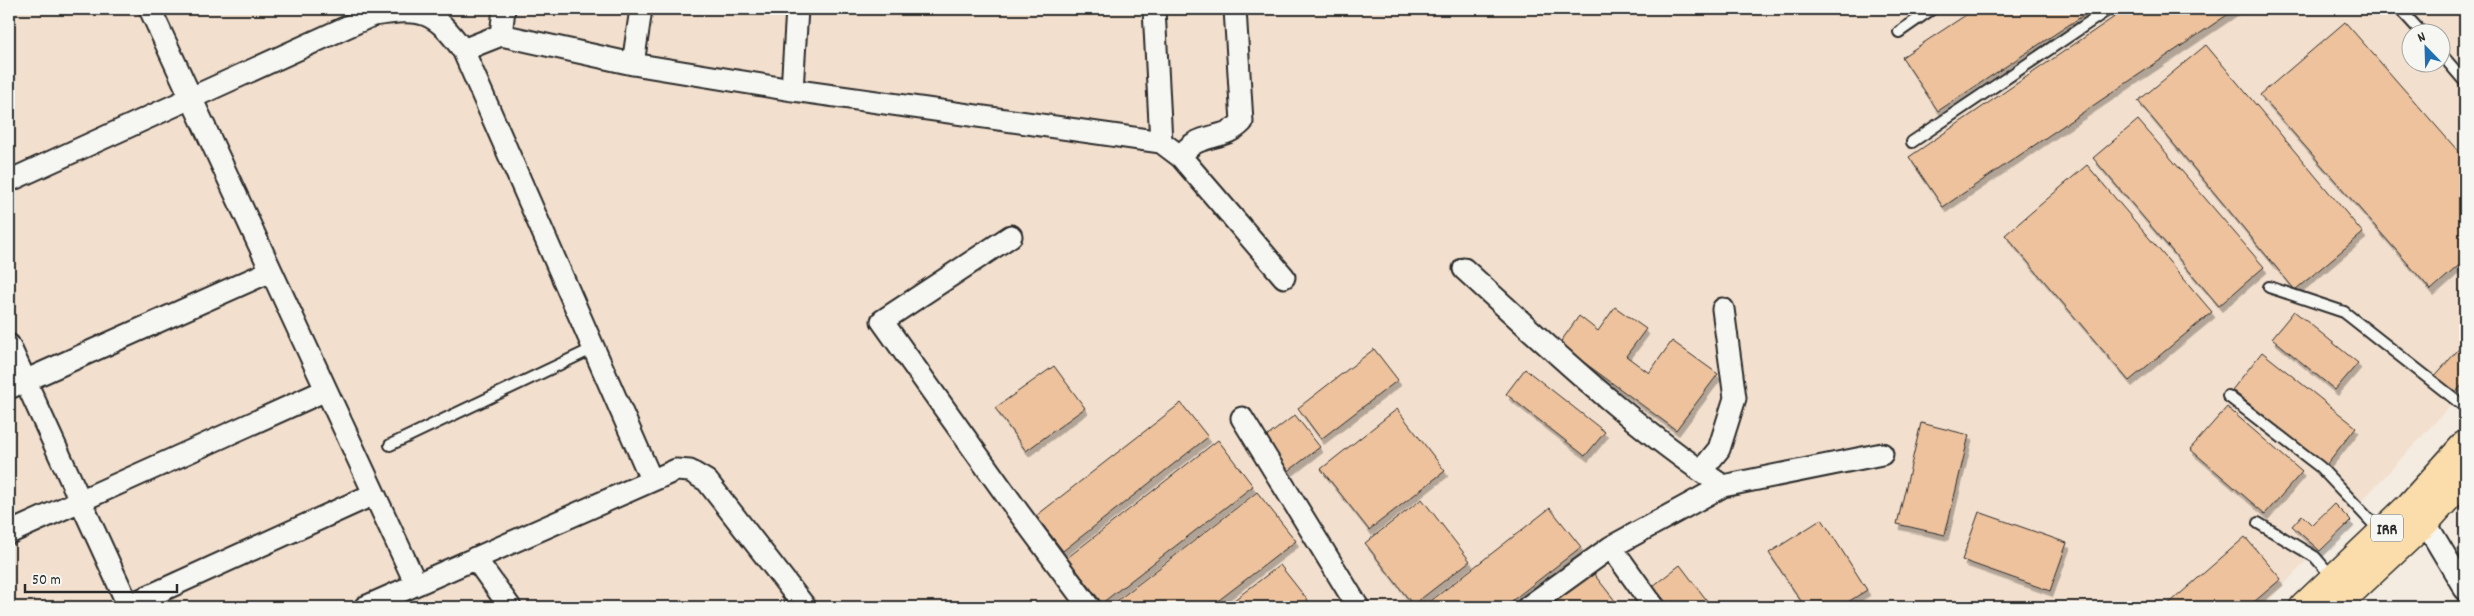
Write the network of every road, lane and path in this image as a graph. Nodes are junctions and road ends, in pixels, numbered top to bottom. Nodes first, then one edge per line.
1 (150, 9) edge
2 (504, 9) edge
3 (641, 9) edge
4 (797, 9) edge
5 (1154, 9) edge
6 (1235, 9) edge
7 (1932, 9) edge
8 (2109, 9) edge
9 (2400, 9) edge
10 (2412, 22) edge
11 (1899, 32) dead end
12 (501, 35) junction
13 (463, 50) junction
14 (633, 64) junction
15 (2452, 67) edge
16 (2465, 82) edge
17 (792, 90) junction
18 (192, 98) junction
19 (1161, 142) junction
20 (1912, 142) dead end
21 (1181, 157) junction
22 (9, 181) edge
23 (1012, 236) dead end
24 (1464, 270) dead end
25 (271, 271) junction
26 (1284, 277) dead end
27 (2269, 287) dead end
28 (1723, 309) dead end
29 (9, 345) edge
30 (594, 348) junction
31 (17, 384) edge
32 (326, 390) junction
33 (2228, 396) dead end
34 (2465, 407) edge
35 (1242, 418) dead end
36 (390, 445) dead end
37 (2465, 446) edge
38 (1882, 454) dead end
39 (1701, 471) junction
40 (2465, 478) edge
41 (651, 479) junction
42 (1723, 486) junction
43 (374, 494) junction
44 (80, 499) junction
45 (2418, 514) junction
46 (2258, 523) dead end
47 (9, 532) edge
48 (2382, 533) junction
49 (1611, 547) junction
50 (474, 558) junction
51 (2334, 578) junction
52 (416, 584) junction
53 (2465, 589) edge
54 (127, 607) edge
55 (365, 607) edge
56 (510, 607) edge
57 (805, 607) edge
58 (1089, 607) edge
59 (1358, 607) edge
60 (1528, 607) edge
61 (1654, 607) edge
62 (2304, 607) edge
63 (2334, 607) edge

1 - 18 street
2 - 12 street
3 - 14 street
4 - 17 street
5 - 19 street
6 - 21 street
7 - 11 lane
8 - 20 lane
9 - 10 lane
12 - 13 street
12 - 14 street
13 - 18 street
13 - 30 street
14 - 17 street
15 - 16 lane
17 - 19 street
18 - 22 street
18 - 25 street
19 - 21 street
21 - 26 street
23 - 58 street
24 - 39 street
25 - 31 street
25 - 32 street
27 - 34 lane
28 - 39 street
29 - 31 street
30 - 36 lane
30 - 41 street
31 - 44 street
32 - 43 street
32 - 44 street
33 - 48 lane
35 - 59 street
37 - 45 main road, IRR
38 - 42 street
39 - 42 street
40 - 45 main road, IRR
41 - 50 street
41 - 57 street
42 - 49 street
43 - 52 street
43 - 54 street
44 - 47 street
44 - 54 street
45 - 48 main road, IRR
45 - 53 street
45 - 63 main road, IRR
46 - 51 lane
48 - 51 main road, IRR
49 - 60 street
49 - 61 street
50 - 52 street
50 - 56 street
51 - 62 main road, IRR
52 - 55 street

